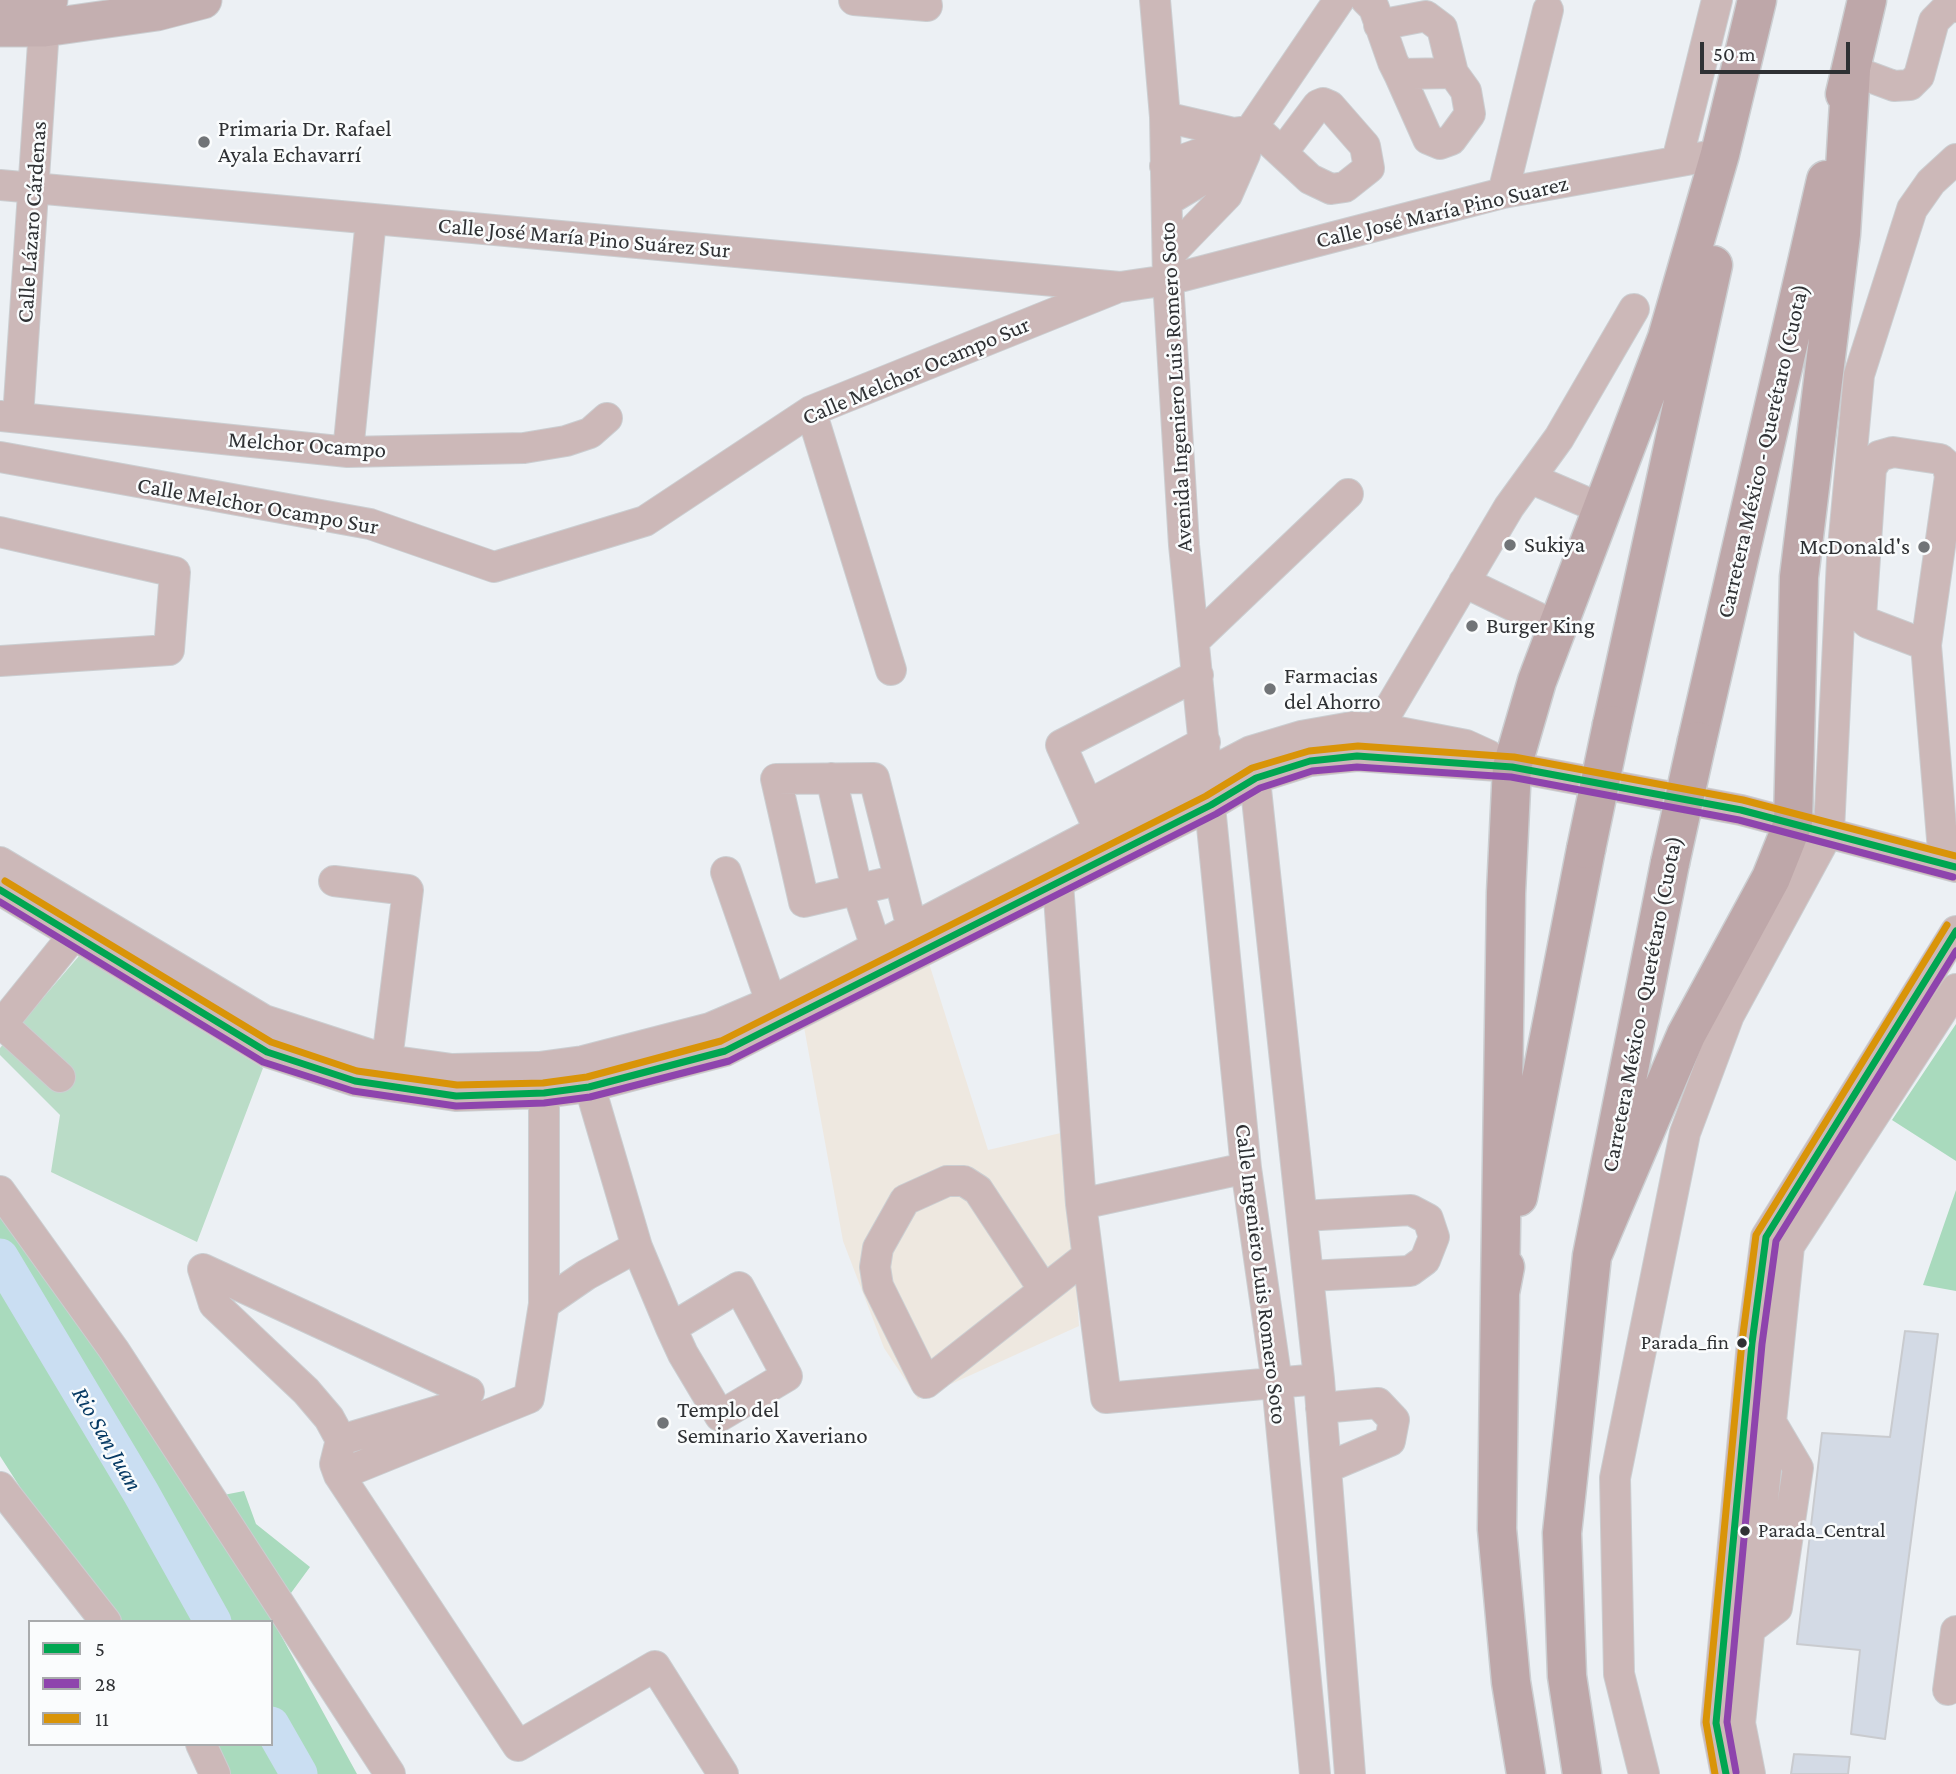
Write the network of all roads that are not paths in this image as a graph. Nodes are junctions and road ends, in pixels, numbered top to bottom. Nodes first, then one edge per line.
1 (203, 0) edge
2 (854, 0) edge
3 (926, 0) edge
4 (1154, 0) edge
5 (1339, 0) edge
6 (1717, 0) edge
7 (1757, 0) edge
8 (1770, 0) edge
9 (1867, 0) edge
10 (0, 1) edge
11 (1956, 7) edge
12 (1548, 10) dead end
13 (1372, 13) edge
14 (47, 14) edge
15 (0, 28) edge
16 (1851, 69) junction
17 (1399, 74) junction
18 (1453, 74) junction
19 (1165, 117) junction
20 (1246, 136) junction
21 (1282, 153) dead end
22 (1720, 155) junction
23 (1956, 159) edge
24 (1677, 161) junction
25 (1165, 166) junction
26 (0, 185) edge
27 (34, 187) junction
28 (1503, 193) junction
29 (1167, 201) junction
30 (371, 219) junction
31 (1168, 268) junction
32 (1120, 287) junction
33 (1634, 309) dead end
34 (811, 411) junction
35 (9, 417) edge
36 (607, 418) dead end
37 (348, 452) junction
38 (0, 457) edge
39 (1532, 479) junction
40 (1348, 494) dead end
41 (1602, 509) junction
42 (0, 531) edge
43 (1464, 582) junction
44 (1558, 627) junction
45 (1195, 640) junction
46 (1926, 645) junction
47 (0, 661) edge
48 (891, 670) dead end
49 (1198, 675) junction
50 (1378, 728) junction
51 (1205, 742) junction
52 (1254, 765) junction
53 (1513, 767) junction
54 (1209, 774) junction
55 (831, 778) junction
56 (1211, 805) junction
57 (1093, 818) junction
58 (1811, 827) junction
59 (0, 862) edge
60 (1950, 865) edge
61 (726, 872) dead end
62 (898, 880) junction
63 (334, 881) dead end
64 (1058, 883) junction
65 (857, 889) junction
66 (0, 890) edge
67 (82, 925) junction
68 (1956, 931) edge
69 (914, 940) junction
70 (876, 947) junction
71 (1956, 989) edge
72 (771, 1002) junction
73 (1, 1023) edge
74 (387, 1060) junction
75 (1872, 1063) junction
76 (586, 1074) junction
77 (60, 1077) dead end
78 (1898, 1078) junction
79 (544, 1093) junction
80 (1246, 1168) junction
81 (0, 1191) edge
82 (1081, 1204) junction
83 (1302, 1216) junction
84 (1778, 1242) junction
85 (637, 1247) junction
86 (1592, 1256) junction
87 (1086, 1258) junction
88 (1308, 1276) junction
89 (1044, 1290) junction
90 (1500, 1293) junction
91 (544, 1304) junction
92 (671, 1328) junction
93 (1277, 1383) junction
94 (1320, 1393) junction
95 (1759, 1418) junction
96 (341, 1440) junction
97 (1326, 1468) junction
98 (339, 1475) junction
99 (0, 1487) edge
100 (104, 1620) edge
101 (1737, 1629) junction
102 (1956, 1631) edge
103 (1948, 1690) dead end
104 (202, 1746) edge
105 (215, 1774) edge
106 (390, 1774) edge
107 (723, 1774) edge
108 (1315, 1774) edge
109 (1350, 1774) edge
110 (1526, 1774) edge
111 (1582, 1774) edge
112 (1644, 1774) edge
113 (1726, 1774) edge
114 (1750, 1774) edge

1 - 14 main road
2 - 3 street
4 - 19 street, Avenida Ingeniero Luis Romero Soto
5 - 20 street
6 - 24 street
7 - 22 highway
8 - 90 highway, bridge
9 - 16 highway, Carretera México - Querétaro (Cuota)
10 - 14 main road
11 - 16 street
12 - 28 street
13 - 17 street
13 - 18 street
14 - 15 main road
14 - 27 street, Calle Lázaro Cárdenas
16 - 58 highway
16 - 86 highway, Carretera México - Querétaro (Cuota), bridge
17 - 18 street
17 - 18 street
19 - 20 street
19 - 25 street, Avenida Ingeniero Luis Romero Soto
20 - 21 street
20 - 25 street
20 - 29 street
20 - 31 street
22 - 24 street, Calle José María Pino Suarez
22 - 41 highway
23 - 58 street
24 - 28 street, Calle José María Pino Suarez
25 - 29 street, Avenida Ingeniero Luis Romero Soto
26 - 27 street, Calle José María Pino Suárez Sur
27 - 30 street, Calle José María Pino Suárez Sur
27 - 35 street, Calle Lázaro Cárdenas
28 - 31 street, Calle José María Pino Suarez
29 - 31 street, Avenida Ingeniero Luis Romero Soto
30 - 32 street, Calle José María Pino Suárez Sur
30 - 37 street
31 - 32 street, Calle José María Pino Suárez Sur
31 - 45 street, Avenida Ingeniero Luis Romero Soto
32 - 34 street, Calle Melchor Ocampo Sur
33 - 39 street
34 - 38 street, Calle Melchor Ocampo Sur
34 - 48 street
35 - 37 street, Melchor Ocampo
36 - 37 street, Melchor Ocampo
39 - 41 street
39 - 43 street
40 - 45 street
41 - 44 highway
42 - 47 street
43 - 44 street
43 - 50 street
44 - 53 highway
45 - 49 street, Avenida Ingeniero Luis Romero Soto
46 - 46 street
46 - 60 street
49 - 51 street, Avenida Ingeniero Luis Romero Soto
49 - 57 street
50 - 52 street
50 - 53 street
51 - 54 street, Avenida Ingeniero Luis Romero Soto
51 - 57 street
52 - 53 street
52 - 54 street
52 - 56 street
52 - 83 street
53 - 58 street
53 - 90 highway
54 - 56 street, Calle Ingeniero Luis Romero Soto
54 - 57 street
55 - 62 street
55 - 65 street
55 - 65 street
56 - 64 street
56 - 80 street, Calle Ingeniero Luis Romero Soto
57 - 69 street
58 - 60 street
58 - 86 highway
58 - 112 street
59 - 67 street
61 - 72 street
62 - 65 street
62 - 69 street
63 - 74 street
64 - 69 street
64 - 82 street
65 - 70 street
66 - 67 street
67 - 73 street
67 - 74 street
67 - 79 street
68 - 75 street
69 - 70 street
69 - 76 street
70 - 72 street
71 - 78 street
72 - 76 street
73 - 77 street
74 - 76 street
75 - 78 street
75 - 84 street
76 - 79 street
76 - 85 street
78 - 84 street
79 - 91 street
80 - 82 street
80 - 93 street, Calle Ingeniero Luis Romero Soto
81 - 106 street
82 - 87 street
83 - 88 street
83 - 88 street
84 - 95 street
85 - 91 street
85 - 92 street
86 - 111 highway, Carretera México - Querétaro (Cuota)
87 - 89 street
87 - 93 street
88 - 94 street
89 - 89 street
90 - 110 highway
91 - 98 street
92 - 92 street
93 - 94 street
93 - 108 street, Calle Ingeniero Luis Romero Soto
94 - 97 street
94 - 97 street
95 - 101 street
95 - 101 street
96 - 96 street
96 - 98 street
97 - 109 street
98 - 107 street
99 - 100 street
101 - 113 street
101 - 114 street
102 - 103 street
104 - 105 street

